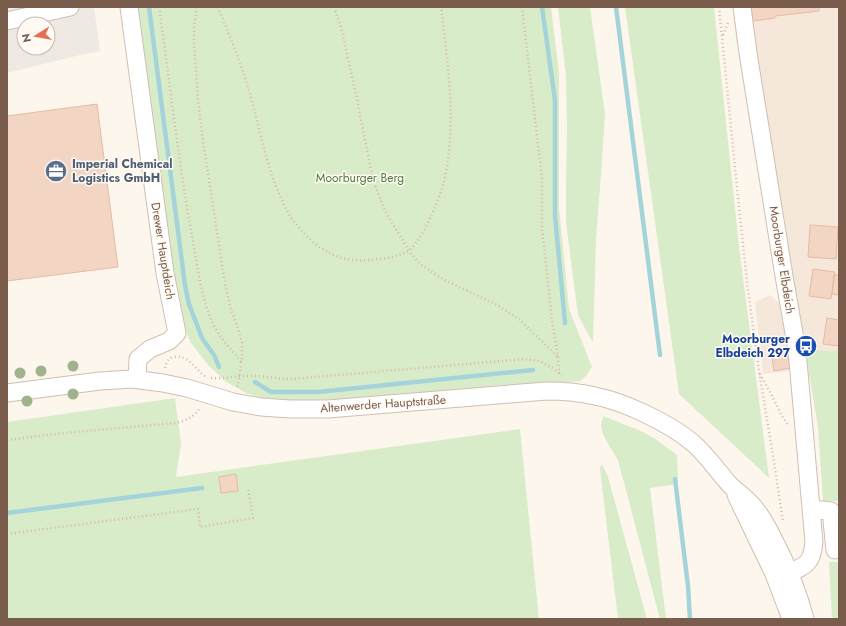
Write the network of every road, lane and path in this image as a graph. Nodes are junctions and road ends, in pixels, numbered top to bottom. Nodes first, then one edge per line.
1 (70, 7) edge
2 (129, 7) edge
3 (159, 7) edge
4 (197, 7) edge
5 (218, 7) edge
6 (334, 7) edge
7 (441, 7) edge
8 (522, 7) edge
9 (719, 7) edge
10 (742, 7) edge
11 (728, 20) dead end
12 (7, 21) edge
13 (722, 37) junction
14 (409, 251) junction
15 (558, 357) junction
16 (241, 362) junction
17 (758, 371) junction
18 (165, 372) dead end
19 (239, 376) junction
20 (137, 379) junction
21 (7, 393) edge
22 (205, 393) junction
23 (233, 402) junction
24 (804, 431) junction
25 (7, 440) edge
26 (732, 486) junction
27 (248, 487) dead end
28 (811, 509) junction
29 (7, 534) edge
30 (777, 546) junction
31 (835, 550) dead end
32 (789, 573) junction
33 (784, 598) junction
34 (791, 619) edge
35 (805, 619) edge

1 - 12 street
2 - 20 street, Drewer Hauptdeich
3 - 16 path
4 - 16 path
5 - 14 path
6 - 14 path
7 - 14 path
8 - 15 path
9 - 13 path
10 - 24 street, Moorburger Elbdeich
11 - 13 path
13 - 17 path
14 - 15 path
15 - 19 path
16 - 19 path
17 - 24 path
17 - 30 path
18 - 19 path
19 - 23 path
20 - 21 street, Altenwerder Hauptstraße
20 - 22 street, Altenwerder Hauptstraße
22 - 23 street, Altenwerder Hauptstraße
22 - 25 path
23 - 26 street, Altenwerder Hauptstraße
24 - 28 street, Moorburger Elbdeich
26 - 30 street, Altenwerder Hauptstraße
26 - 33 street, Altenwerder Hauptstraße
27 - 29 path
28 - 31 street
28 - 32 street, Moorburger Elbdeich
30 - 32 street, Altenwerder Hauptstraße
32 - 33 street
32 - 35 street
33 - 34 street

